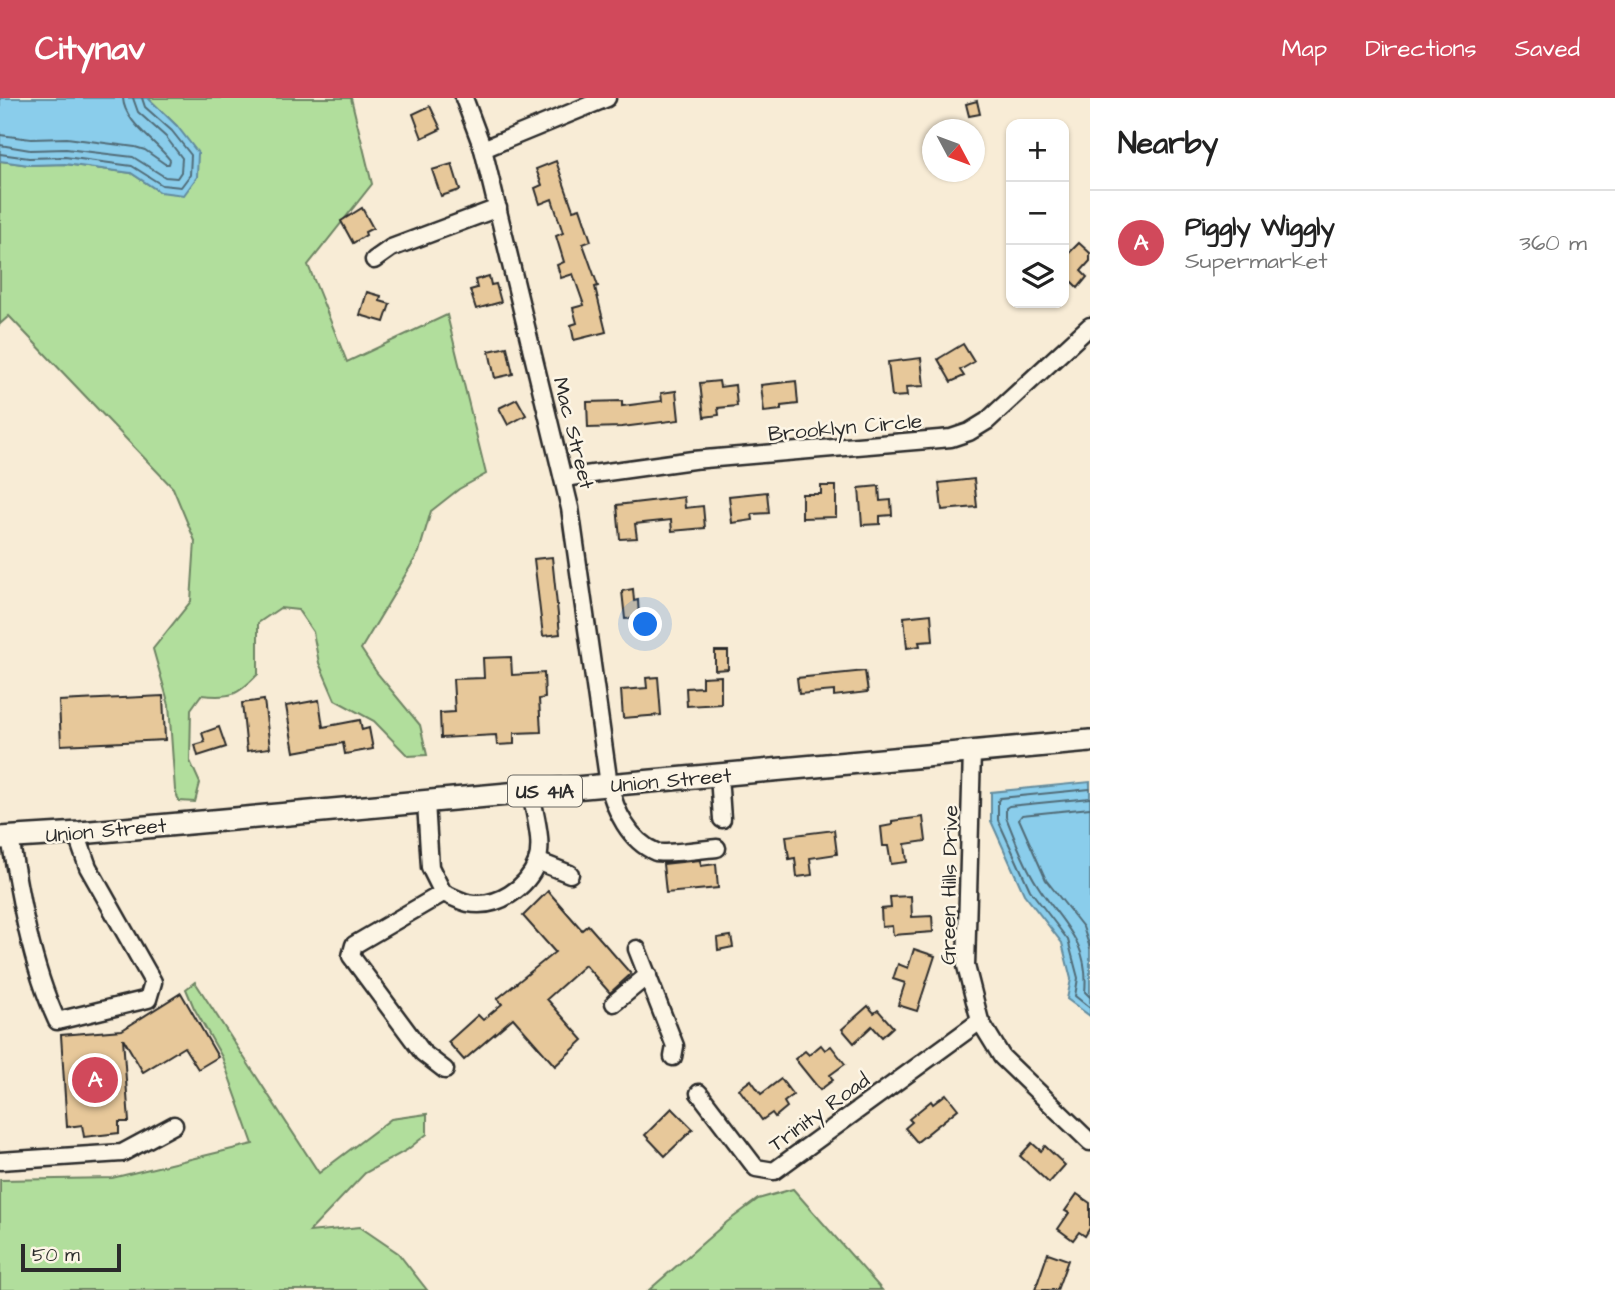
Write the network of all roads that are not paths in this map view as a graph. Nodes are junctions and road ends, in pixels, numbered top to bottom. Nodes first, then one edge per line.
1 (464, 98) edge
2 (607, 98) edge
3 (483, 149) junction
4 (498, 208) junction
5 (374, 260) dead end
6 (1090, 326) edge
7 (564, 478) junction
8 (1090, 741) edge
9 (972, 752) junction
10 (719, 775) junction
11 (609, 785) junction
12 (531, 792) junction
13 (426, 802) junction
14 (722, 819) dead end
15 (76, 833) junction
16 (5, 838) edge
17 (717, 848) dead end
18 (537, 861) junction
19 (570, 874) dead end
20 (450, 901) junction
21 (637, 949) dead end
22 (648, 975) junction
23 (614, 1003) dead end
24 (980, 1021) junction
25 (673, 1057) dead end
26 (445, 1070) dead end
27 (699, 1093) dead end
28 (174, 1125) dead end
29 (1090, 1142) edge
30 (0, 1161) edge

1 - 3 street, Mac Street
2 - 3 street
3 - 4 street, Mac Street
4 - 5 street
4 - 7 street, Mac Street
6 - 7 street, Brooklyn Circle
7 - 11 street, Mac Street
8 - 9 main road, Union Street / US 41A
9 - 10 main road, Union Street / US 41A
9 - 24 street, Green Hills Drive
10 - 11 main road, Union Street / US 41A
10 - 14 street
11 - 12 main road, Union Street / US 41A
11 - 17 street, Mac Street
12 - 13 main road, Union Street / US 41A
12 - 18 street
13 - 15 main road, Union Street / US 41A
13 - 20 street
15 - 16 main road, Union Street / US 41A
15 - 16 street
18 - 19 street
18 - 20 street
20 - 26 street
21 - 22 street
22 - 23 street
22 - 25 street
24 - 27 street, Trinity Road
24 - 29 street, Green Hills Drive
28 - 30 street

